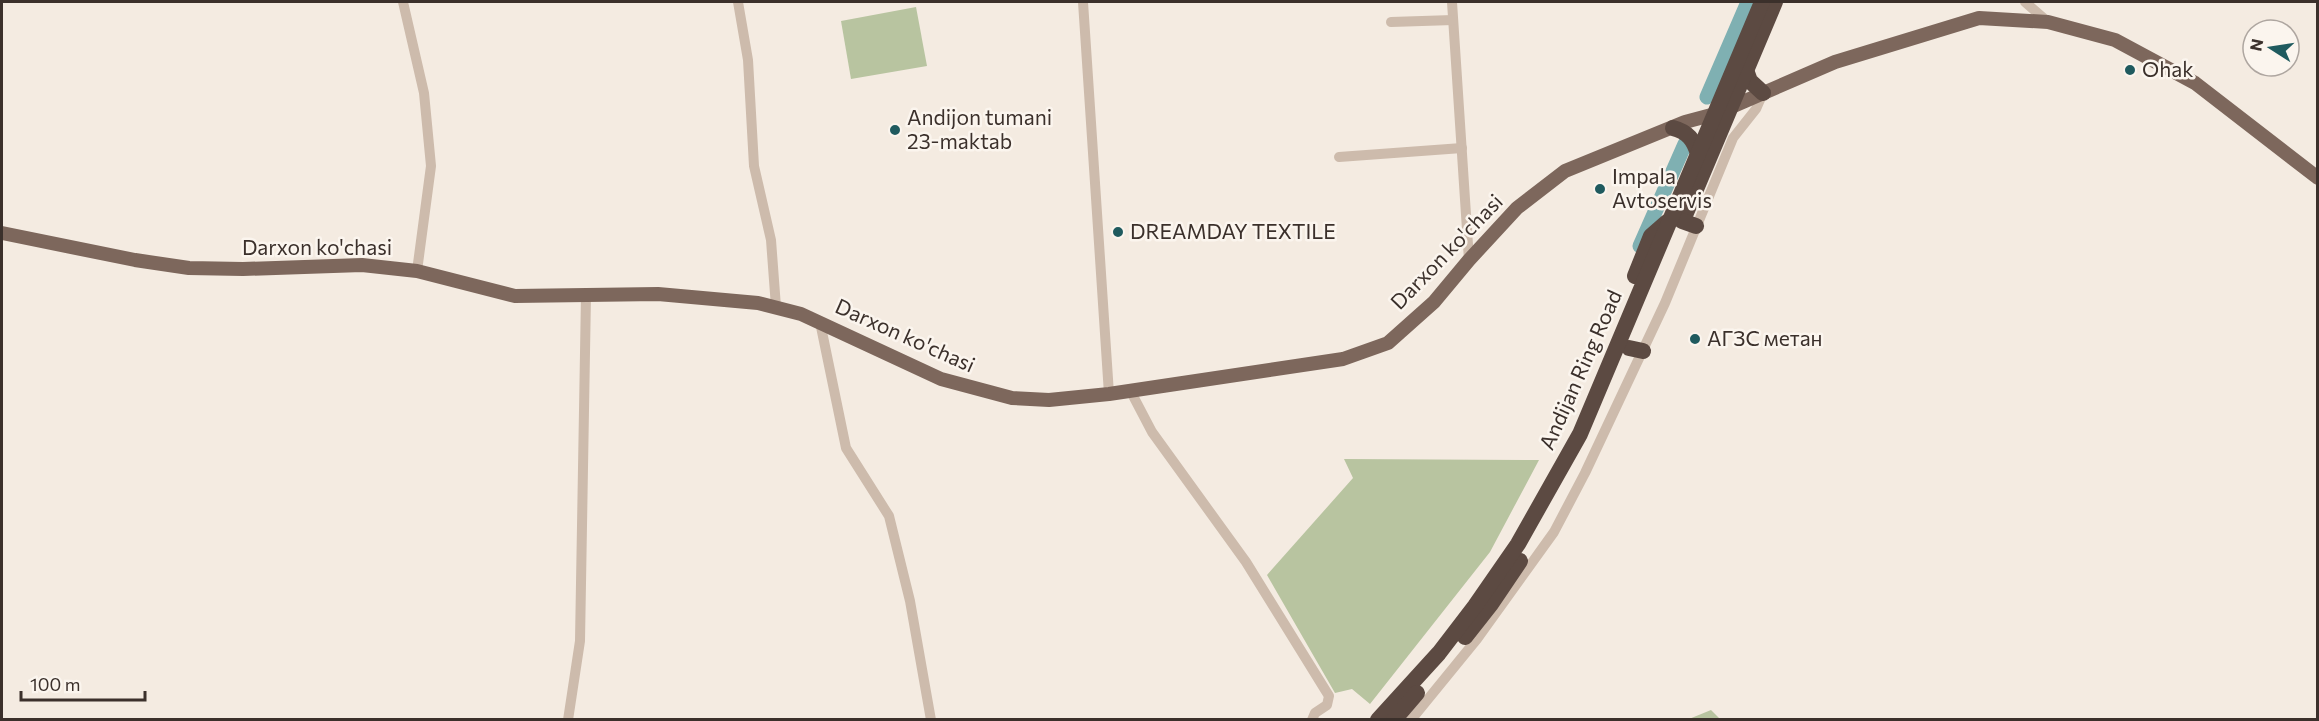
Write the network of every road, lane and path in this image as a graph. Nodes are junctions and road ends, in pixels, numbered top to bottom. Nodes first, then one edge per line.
1 (403, 2) edge
2 (738, 2) edge
3 (1083, 2) edge
4 (1452, 2) edge
5 (1762, 2) edge
6 (1775, 2) edge
7 (2025, 2) edge
8 (1453, 20) junction
9 (1391, 22) dead end
10 (2048, 22) junction
11 (1746, 70) junction
12 (1763, 93) junction
13 (1731, 107) junction
14 (1715, 114) junction
15 (1672, 128) junction
16 (1461, 148) junction
17 (1698, 154) junction
18 (1339, 157) dead end
19 (2318, 178) edge
20 (1683, 222) junction
21 (2, 233) edge
22 (1469, 260) junction
23 (417, 271) junction
24 (586, 296) junction
25 (776, 307) junction
26 (820, 322) junction
27 (1636, 349) junction
28 (1130, 390) junction
29 (1109, 394) junction
30 (568, 720) edge
31 (931, 720) edge
32 (1312, 720) edge
33 (1378, 720) edge
34 (1394, 720) edge
35 (1411, 720) edge

1 - 23 street
2 - 25 street
3 - 29 street
4 - 8 street
5 - 14 highway, Andijan Ring Road
6 - 11 highway, Andijan Ring Road
7 - 10 street
8 - 9 street
8 - 16 street
10 - 12 main road, Darxon ko'chasi
10 - 19 main road, Darxon ko'chasi
11 - 12 highway
11 - 13 highway, Andijan Ring Road
12 - 13 main road, Darxon ko'chasi
12 - 20 street
13 - 14 main road, Darxon ko'chasi
13 - 20 highway, Andijan Ring Road
14 - 15 main road, Darxon ko'chasi
14 - 17 highway, Andijan Ring Road
15 - 17 highway
15 - 22 main road, Darxon ko'chasi
16 - 18 street
16 - 22 street
17 - 20 highway, Andijan Ring Road
20 - 27 highway, Andijan Ring Road
20 - 33 highway, Andijan Ring Road
21 - 23 main road, Darxon ko'chasi
22 - 28 main road, Darxon ko'chasi
23 - 24 main road, Darxon ko'chasi
24 - 25 main road, Darxon ko'chasi
24 - 30 street
25 - 26 main road, Darxon ko'chasi
26 - 29 main road, Darxon ko'chasi
26 - 31 street
27 - 34 highway, Andijan Ring Road
27 - 35 street
28 - 29 main road, Darxon ko'chasi
28 - 32 street

